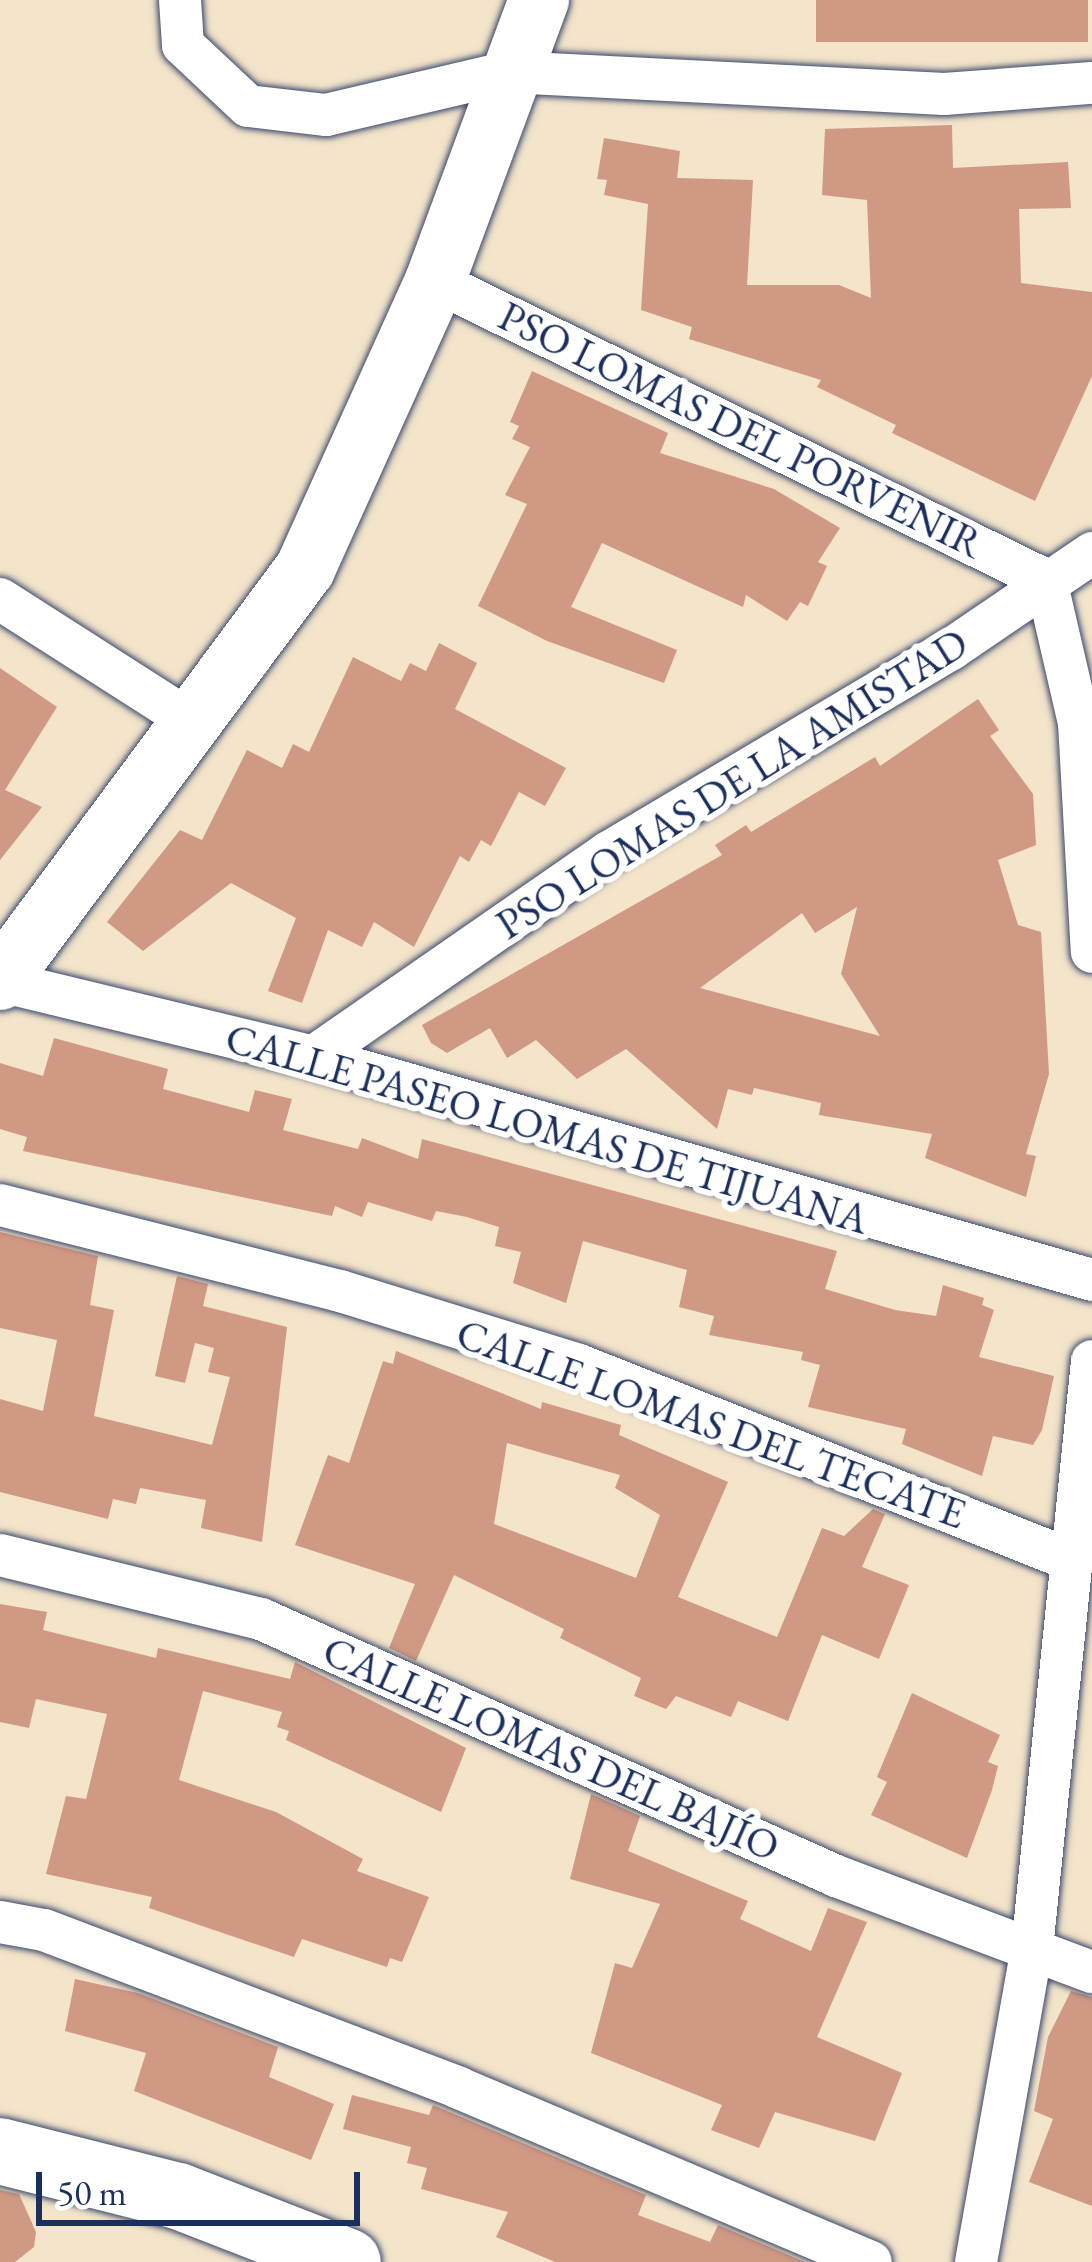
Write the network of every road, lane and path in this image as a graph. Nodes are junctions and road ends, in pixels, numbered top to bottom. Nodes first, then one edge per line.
1 (180, 0) edge
2 (539, 0) edge
3 (509, 72) junction
4 (1092, 83) edge
5 (435, 280) junction
6 (1092, 553) edge
7 (1046, 580) junction
8 (0, 599) edge
9 (196, 724) junction
10 (1092, 952) edge
11 (0, 981) edge
12 (313, 1057) junction
13 (0, 1204) edge
14 (1092, 1280) edge
15 (1092, 1361) edge
16 (0, 1555) edge
17 (1071, 1560) junction
18 (0, 1922) edge
19 (1032, 1949) junction
20 (1092, 1972) edge
21 (0, 2151) edge
22 (348, 2262) edge
23 (871, 2262) edge
24 (976, 2262) edge

1 - 3 street
2 - 3 street
3 - 4 street
3 - 5 street
5 - 7 street, PSO LOMAS DEL PORVENIR
5 - 9 street
6 - 7 street, PSO LOMAS DE LA AMISTAD
7 - 10 street
7 - 12 street, PSO LOMAS DE LA AMISTAD
8 - 9 street
9 - 11 street
11 - 12 street, CALLE PASEO LOMAS DE TIJUANA
12 - 14 street, CALLE PASEO LOMAS DE TIJUANA
13 - 17 street, CALLE LOMAS DEL TECATE
15 - 17 street
16 - 19 street, CALLE LOMAS DEL BAJÍO
17 - 19 street
18 - 23 street
19 - 20 street, CALLE LOMAS DEL BAJÍO
19 - 24 street
21 - 22 main road

